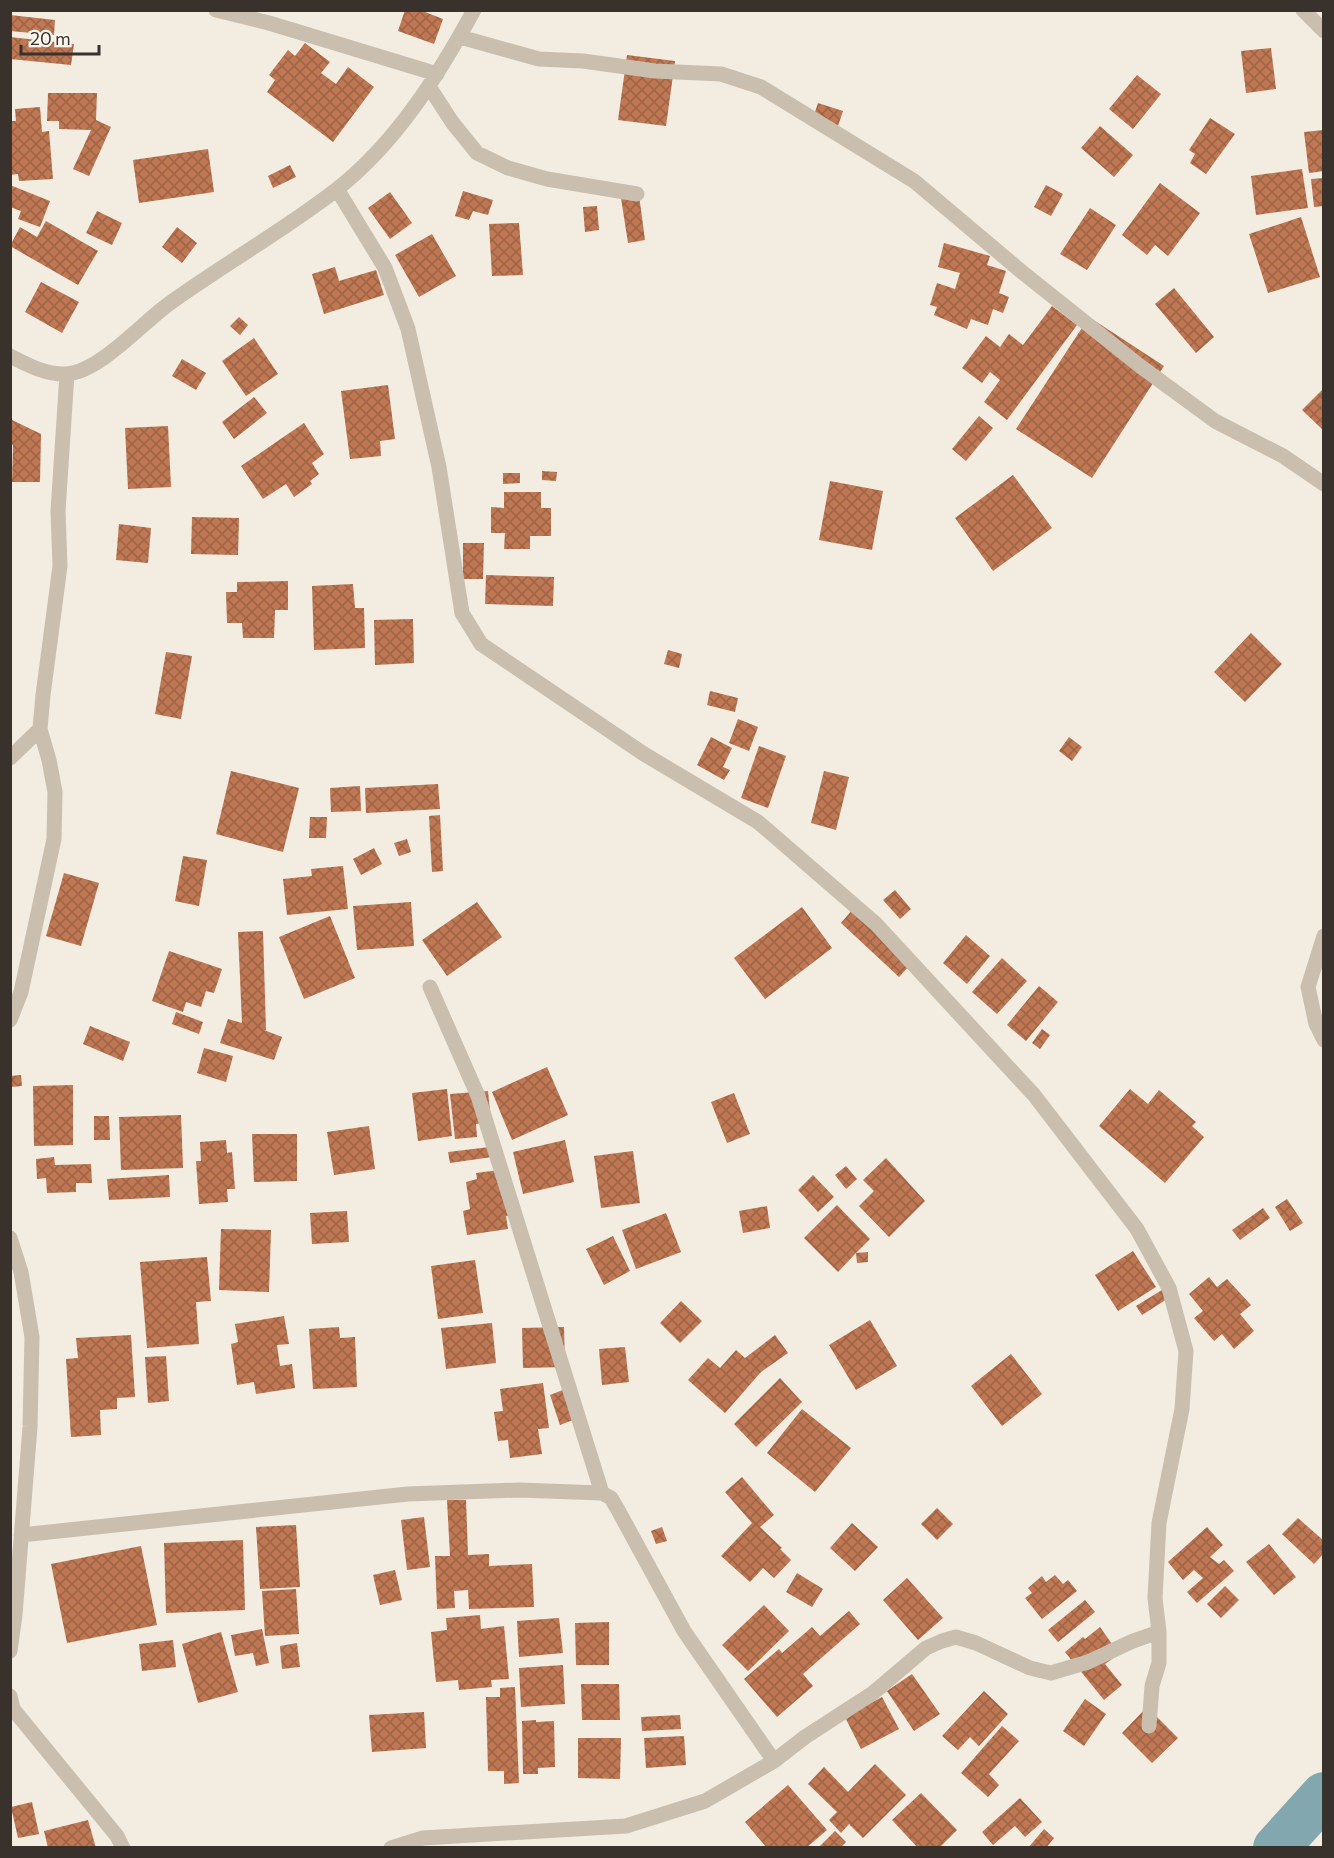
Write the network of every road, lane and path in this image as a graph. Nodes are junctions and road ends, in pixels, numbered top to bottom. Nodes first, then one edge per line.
1 (216, 10) edge
2 (474, 10) edge
3 (1303, 10) edge
4 (1323, 31) edge
5 (460, 37) junction
6 (433, 81) junction
7 (337, 189) junction
8 (637, 194) dead end
9 (10, 356) edge
10 (67, 374) junction
11 (1323, 484) edge
12 (40, 729) junction
13 (10, 758) edge
14 (1323, 936) edge
15 (430, 987) dead end
16 (10, 1020) edge
17 (1323, 1041) edge
18 (10, 1238) edge
19 (602, 1493) junction
20 (21, 1535) junction
21 (1159, 1632) junction
22 (10, 1651) edge
23 (11, 1706) edge
24 (1149, 1726) dead end
25 (774, 1761) junction
26 (123, 1848) edge
27 (391, 1848) edge

1 - 6 street
2 - 5 street
3 - 4 street
5 - 6 street
5 - 11 street
6 - 7 street
6 - 8 street
7 - 10 street
7 - 21 street
9 - 10 street
10 - 12 street
12 - 13 street
12 - 16 street
14 - 17 street
15 - 19 street
18 - 20 street
19 - 20 street
19 - 25 street
20 - 22 street
21 - 24 street
21 - 25 street
23 - 26 street
25 - 27 street

